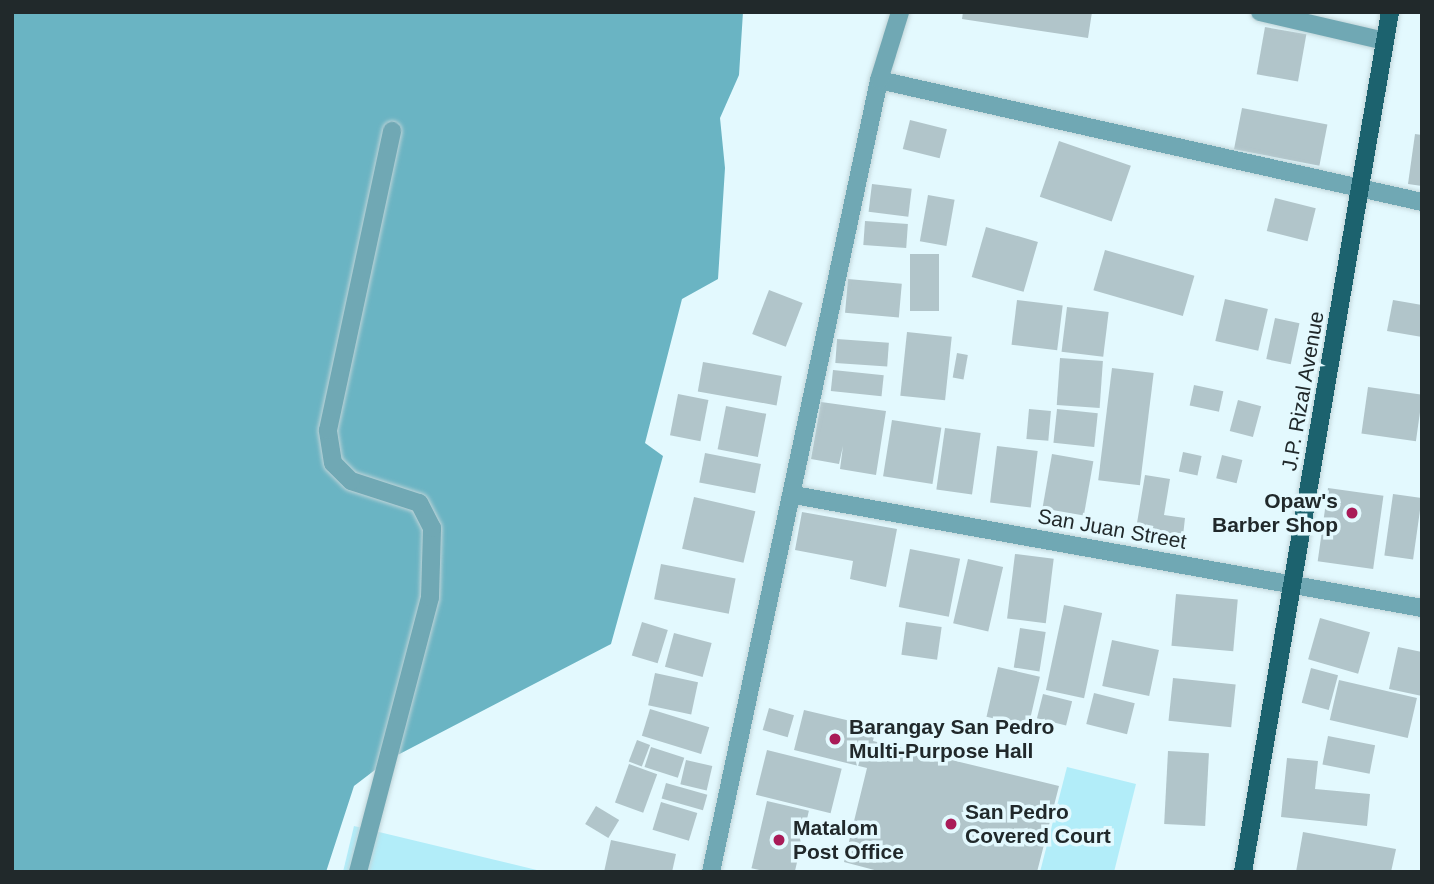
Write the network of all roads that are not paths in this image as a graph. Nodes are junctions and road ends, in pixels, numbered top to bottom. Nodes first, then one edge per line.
1 (900, 12) edge
2 (1260, 12) edge
3 (1390, 12) edge
4 (1385, 41) junction
5 (879, 80) junction
6 (392, 131) dead end
7 (1360, 189) junction
8 (1422, 202) edge
9 (794, 495) junction
10 (1293, 584) junction
11 (1422, 608) edge
12 (358, 872) edge
13 (711, 872) edge
14 (1243, 872) edge

1 - 5 street
2 - 4 street
3 - 4 main road, J.P. Rizal Avenue
4 - 7 main road, J.P. Rizal Avenue
5 - 7 street
5 - 9 street
6 - 12 street
7 - 8 street
7 - 10 main road, J.P. Rizal Avenue
9 - 10 street, San Juan Street
9 - 13 street
10 - 11 street, San Juan Street
10 - 14 main road, J.P. Rizal Avenue

